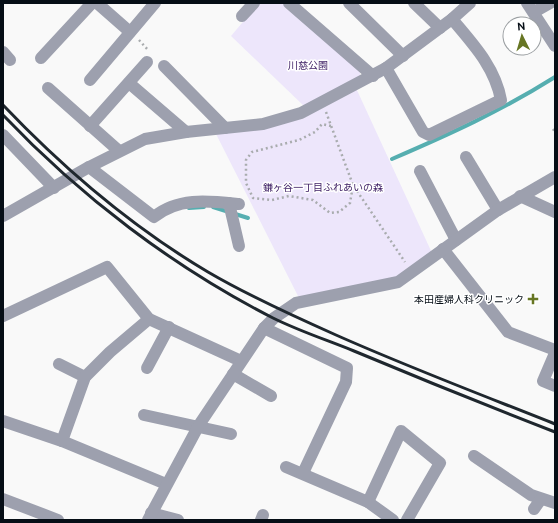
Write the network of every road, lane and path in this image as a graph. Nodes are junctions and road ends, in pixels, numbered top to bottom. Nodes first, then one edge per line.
1 (92, 3) edge
2 (97, 3) edge
3 (155, 3) edge
4 (254, 3) edge
5 (289, 3) edge
6 (349, 3) edge
7 (414, 3) edge
8 (470, 3) edge
9 (550, 3) edge
10 (530, 8) edge
11 (242, 16) dead end
12 (452, 19) junction
13 (440, 28) junction
14 (130, 32) junction
15 (555, 46) edge
16 (403, 56) junction
17 (40, 58) dead end
18 (147, 62) dead end
19 (164, 66) dead end
20 (386, 68) junction
21 (373, 76) junction
22 (90, 80) dead end
23 (130, 83) junction
24 (48, 88) dead end
25 (322, 102) junction
26 (90, 126) junction
27 (331, 126) junction
28 (224, 128) junction
29 (553, 129) dead end
30 (186, 132) junction
31 (555, 132) edge
32 (3, 135) edge
33 (119, 150) junction
34 (466, 157) dead end
35 (89, 166) junction
36 (420, 171) dead end
37 (555, 177) edge
38 (353, 185) junction
39 (54, 188) junction
40 (520, 196) junction
41 (498, 210) junction
42 (555, 212) edge
43 (4, 214) edge
44 (456, 240) junction
45 (238, 246) dead end
46 (443, 249) junction
47 (412, 272) junction
48 (3, 316) edge
49 (149, 319) junction
50 (169, 327) junction
51 (264, 328) junction
52 (555, 351) edge
53 (241, 362) junction
54 (59, 364) dead end
55 (147, 368) dead end
56 (233, 374) junction
57 (85, 377) junction
58 (555, 386) edge
59 (271, 396) dead end
60 (144, 415) dead end
61 (3, 421) edge
62 (199, 426) junction
63 (232, 434) dead end
64 (62, 441) junction
65 (474, 456) dead end
66 (286, 466) dead end
67 (303, 473) junction
68 (166, 484) junction
69 (3, 499) edge
70 (541, 499) junction
71 (368, 502) junction
72 (555, 503) edge
73 (534, 509) dead end
74 (36, 516) edge
75 (150, 517) edge
76 (388, 518) edge
77 (58, 520) edge
78 (178, 520) edge
79 (407, 520) edge

1 - 17 street
2 - 14 street
3 - 14 street
4 - 11 street
5 - 21 street
6 - 16 street
7 - 13 street
8 - 12 street
9 - 10 street
10 - 15 street
12 - 13 street
12 - 20 street
13 - 16 street
14 - 22 street
16 - 20 street
18 - 23 street
19 - 28 street
20 - 21 street
21 - 25 street
23 - 26 street
23 - 30 street
24 - 26 street
25 - 27 path
25 - 28 street
26 - 33 street
27 - 38 path
27 - 38 path
28 - 30 street
29 - 31 path
30 - 33 street
32 - 39 street
33 - 35 street
34 - 41 street
35 - 39 street
35 - 45 street
36 - 44 street
37 - 40 street
38 - 47 path
39 - 43 street
40 - 41 street
40 - 42 street
41 - 44 street
44 - 46 street
46 - 47 street
46 - 52 street
47 - 51 street
48 - 49 street
49 - 50 street
49 - 57 street
50 - 53 street
50 - 55 street
51 - 53 street
51 - 67 street
52 - 58 street
53 - 56 street
54 - 57 street
56 - 59 street
56 - 62 street
57 - 64 street
60 - 62 street
61 - 64 street
62 - 63 street
62 - 68 street
64 - 68 street
65 - 70 street
66 - 67 street
67 - 71 street
68 - 75 street
69 - 74 street
70 - 72 street
70 - 73 street
71 - 76 street
71 - 79 street
74 - 77 street
75 - 78 street

